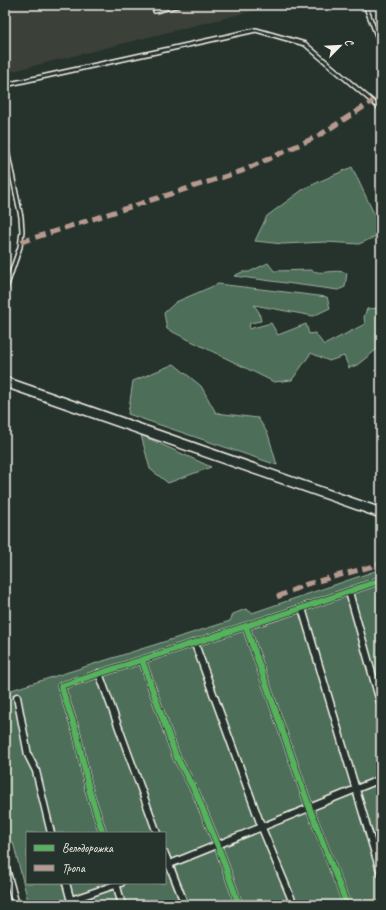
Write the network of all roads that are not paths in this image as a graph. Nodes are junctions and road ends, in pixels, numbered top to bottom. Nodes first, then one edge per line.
1 (154, 5) edge
2 (178, 5) edge
3 (365, 5) edge
4 (381, 46) edge
5 (5, 85) edge
6 (381, 109) edge
7 (5, 141) edge
8 (5, 291) edge
9 (5, 382) edge
10 (381, 513) edge
11 (381, 580) edge
12 (349, 592) junction
13 (302, 608) junction
14 (246, 627) junction
15 (195, 644) junction
16 (142, 660) junction
17 (99, 673) junction
18 (17, 697) dead end
19 (381, 705) edge
20 (381, 779) edge
21 (356, 790) junction
22 (310, 809) junction
23 (262, 828) junction
24 (52, 832) edge
25 (103, 832) edge
26 (157, 832) edge
27 (218, 846) junction
28 (5, 865) edge
29 (167, 865) edge
30 (381, 874) edge
31 (66, 884) edge
32 (118, 884) edge
33 (71, 903) edge
34 (16, 905) edge
35 (122, 905) edge
36 (185, 905) edge
37 (239, 905) edge
38 (294, 905) edge
39 (347, 905) edge

1 - 2 lane
3 - 4 lane
5 - 6 lane
7 - 8 lane
9 - 10 main road
11 - 12 street
12 - 13 street
12 - 19 street
13 - 14 street
13 - 21 street
14 - 15 street
14 - 22 street
15 - 16 street
15 - 23 street
16 - 17 street
16 - 27 street
17 - 25 street
17 - 26 street
18 - 24 street
20 - 21 street
21 - 22 street
21 - 30 street
22 - 23 street
22 - 39 street
23 - 27 street
23 - 38 street
27 - 29 street
27 - 37 street
28 - 34 street
29 - 36 street
31 - 33 street
32 - 33 street
32 - 35 street

